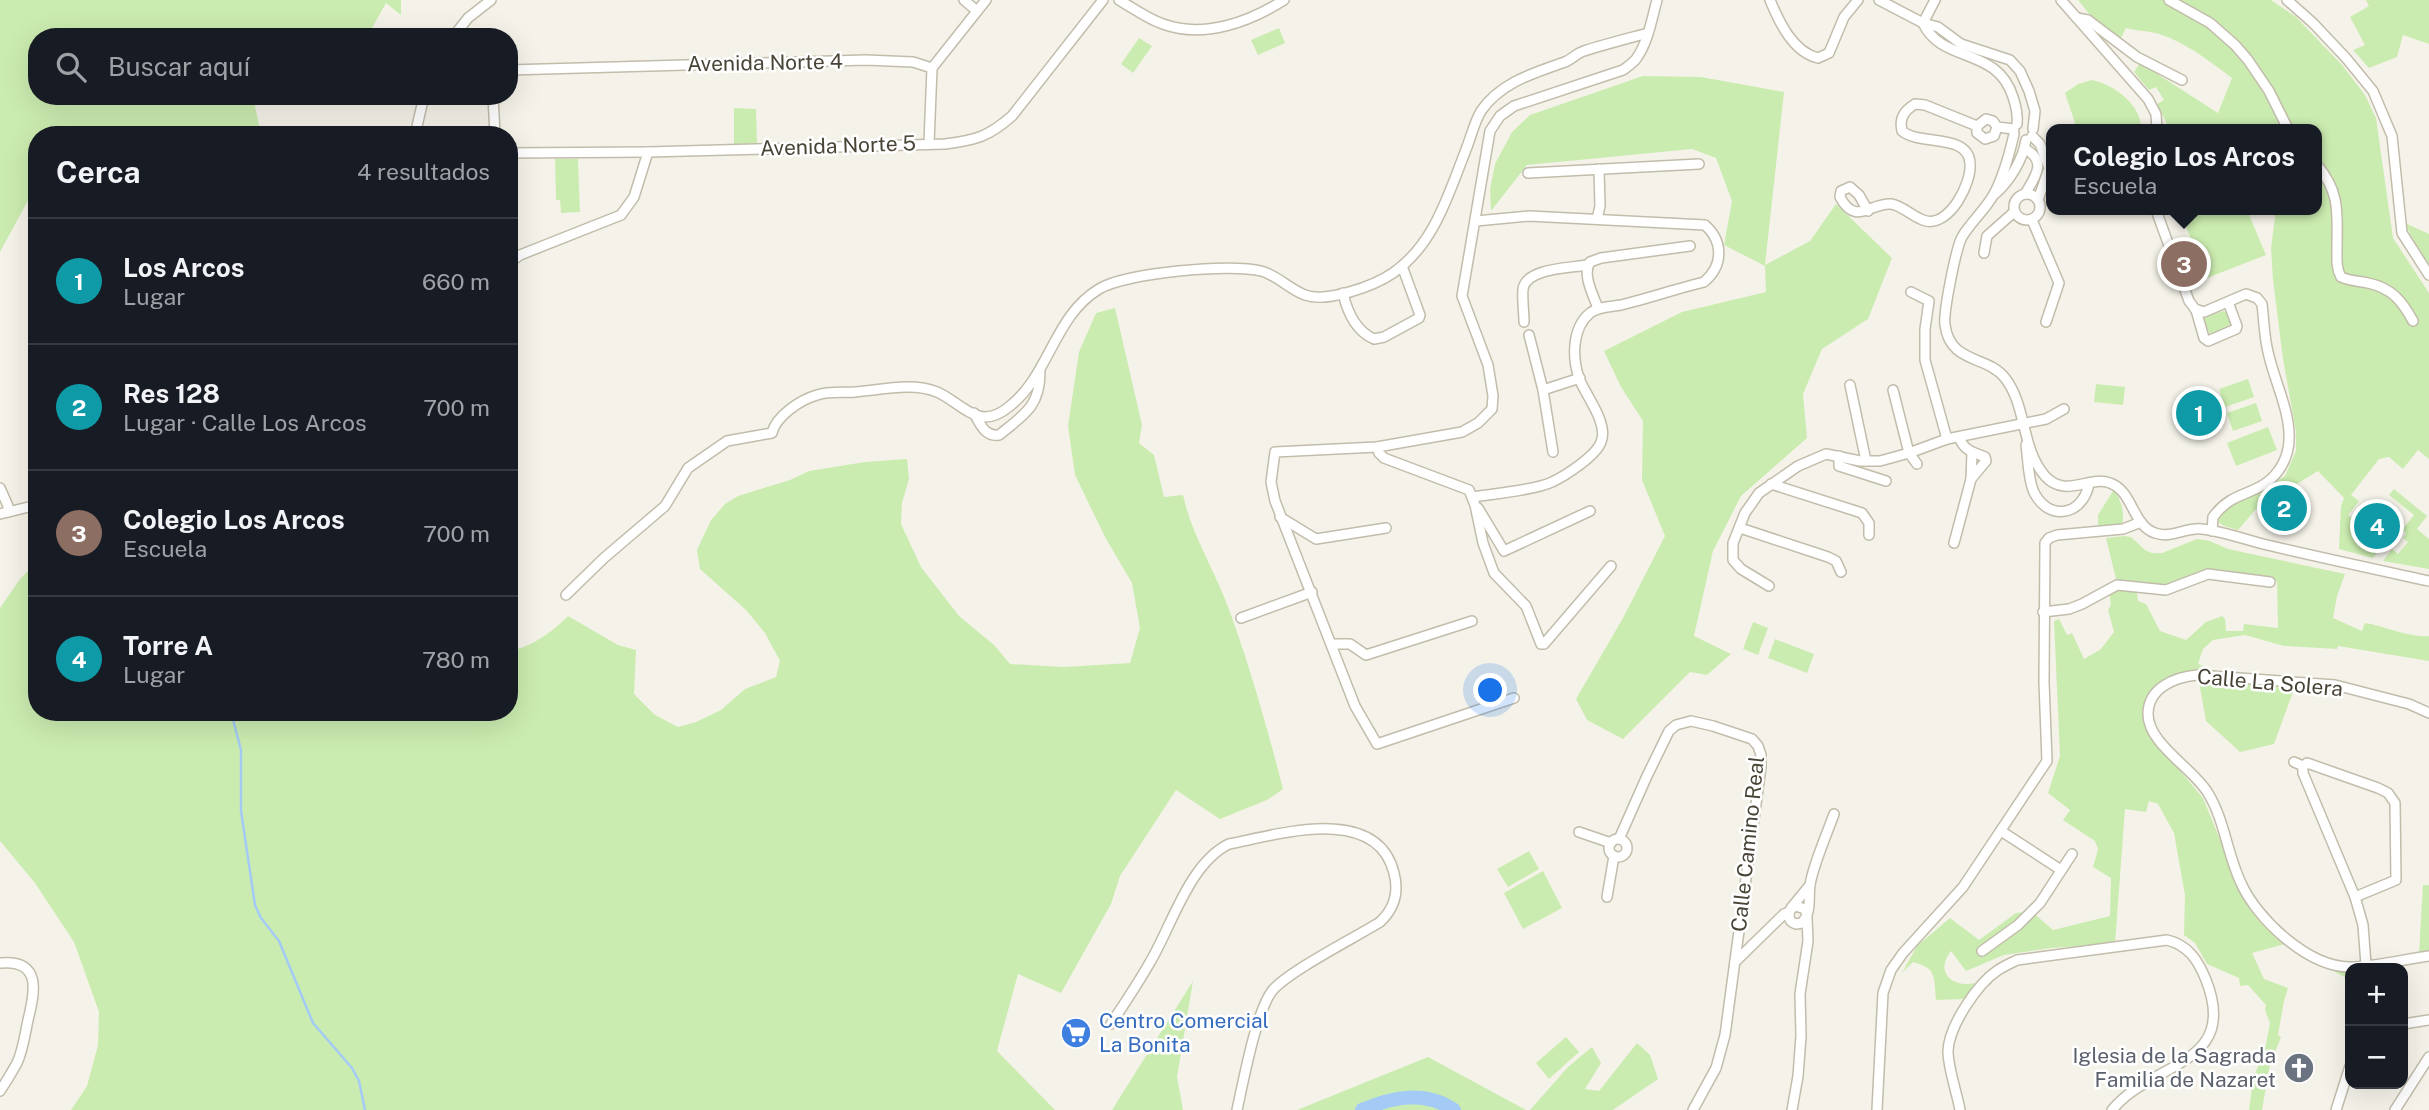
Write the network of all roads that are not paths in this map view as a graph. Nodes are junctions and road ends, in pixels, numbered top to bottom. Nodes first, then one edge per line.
1 (491, 0) edge
2 (964, 0) edge
3 (986, 0) edge
4 (1103, 0) edge
5 (1119, 0) edge
6 (1284, 0) edge
7 (1657, 0) edge
8 (1770, 0) edge
9 (1858, 0) edge
10 (1879, 0) edge
11 (1936, 0) edge
12 (2060, 0) edge
13 (2169, 0) edge
14 (2287, 0) edge
15 (977, 10) junction
16 (2077, 18) junction
17 (1923, 23) junction
18 (460, 28) edge
19 (1647, 33) junction
20 (932, 68) junction
21 (518, 70) edge
22 (2182, 80) dead end
23 (422, 105) edge
24 (493, 105) edge
25 (2157, 124) edge
26 (2285, 124) edge
27 (1977, 125) junction
28 (417, 126) edge
29 (495, 126) edge
30 (1997, 127) junction
31 (2015, 129) junction
32 (2029, 138) junction
33 (929, 144) junction
34 (648, 152) junction
35 (518, 153) edge
36 (2046, 160) edge
37 (1699, 164) dead end
38 (1600, 169) junction
39 (2322, 171) edge
40 (1528, 173) dead end
41 (2046, 177) edge
42 (2025, 194) junction
43 (1992, 197) junction
44 (2038, 200) junction
45 (1868, 211) dead end
46 (2014, 212) junction
47 (2158, 215) edge
48 (1597, 219) junction
49 (2032, 220) junction
50 (1476, 222) junction
51 (1690, 246) dead end
52 (1984, 253) dead end
53 (518, 256) edge
54 (1587, 265) junction
55 (1402, 266) junction
56 (2429, 275) edge
57 (1911, 292) dead end
58 (1343, 293) junction
59 (2228, 302) junction
60 (1598, 308) junction
61 (2196, 310) junction
62 (2413, 321) dead end
63 (1524, 322) dead end
64 (2046, 322) dead end
65 (1530, 335) dead end
66 (1040, 372) junction
67 (1580, 378) junction
68 (1850, 385) dead end
69 (1543, 390) junction
70 (1893, 390) dead end
71 (2064, 409) dead end
72 (974, 413) junction
73 (2024, 426) junction
74 (1959, 437) junction
75 (1947, 439) junction
76 (1377, 447) junction
77 (1553, 452) dead end
78 (1909, 453) junction
79 (1972, 453) junction
80 (1839, 456) junction
81 (1866, 461) junction
82 (1917, 464) dead end
83 (1971, 479) junction
84 (1886, 481) dead end
85 (1771, 484) junction
86 (2089, 484) junction
87 (0, 488) edge
88 (1474, 501) junction
89 (28, 507) edge
90 (1590, 511) dead end
91 (4, 513) edge
92 (1280, 517) junction
93 (2141, 522) junction
94 (1386, 528) dead end
95 (1740, 528) junction
96 (2212, 531) junction
97 (1869, 535) dead end
98 (1954, 543) dead end
99 (1611, 566) dead end
100 (1841, 572) dead end
101 (2429, 581) edge
102 (2270, 582) dead end
103 (1769, 586) dead end
104 (1312, 592) junction
105 (566, 595) dead end
106 (2043, 612) junction
107 (1241, 618) dead end
108 (1472, 621) dead end
109 (1332, 644) junction
110 (1514, 698) dead end
111 (2429, 713) edge
112 (1834, 814) dead end
113 (2001, 831) junction
114 (1579, 832) dead end
115 (1615, 841) junction
116 (2072, 854) dead end
117 (1614, 856) junction
118 (2061, 870) junction
119 (1810, 885) junction
120 (1799, 895) junction
121 (1607, 897) dead end
122 (2355, 897) junction
123 (1811, 898) junction
124 (1790, 911) junction
125 (1807, 917) junction
126 (1773, 924) junction
127 (1795, 924) junction
128 (1808, 941) junction
129 (1982, 951) dead end
130 (2429, 956) edge
131 (1735, 962) junction
132 (2366, 963) edge
133 (2380, 963) edge
134 (0, 964) edge
135 (2345, 966) edge
136 (2429, 1020) edge
137 (2408, 1023) edge
138 (1111, 1024) dead end
139 (2429, 1058) edge
140 (2345, 1082) edge
141 (0, 1091) edge
142 (1237, 1110) edge
143 (1693, 1110) edge
144 (1791, 1110) edge
145 (1877, 1110) edge
146 (1960, 1110) edge
147 (2112, 1110) edge
148 (2336, 1110) edge
149 (2395, 1110) edge

1 - 18 street
2 - 15 street
3 - 15 street
4 - 33 street, Avenida Norte 5
5 - 6 street
7 - 19 street
8 - 9 street
10 - 17 street
11 - 17 street
12 - 16 street
13 - 26 street
14 - 56 street
15 - 20 street
16 - 22 street
16 - 25 street
17 - 31 street
17 - 32 street
19 - 50 street
19 - 55 street
20 - 21 street, Avenida Norte 4
20 - 33 street
23 - 28 street
24 - 29 street
27 - 30 street
27 - 30 street
27 - 45 street
30 - 31 street
31 - 32 street
31 - 32 street
31 - 43 street
32 - 36 street
32 - 42 street
32 - 43 street
33 - 34 street, Avenida Norte 5
34 - 35 street, Avenida Norte 5
34 - 53 street
37 - 38 street
38 - 40 street
38 - 48 street
39 - 62 street
41 - 44 street
42 - 44 street
42 - 46 street
43 - 73 street
44 - 49 street
46 - 49 street
46 - 52 street
47 - 61 street
48 - 50 street
48 - 60 street
49 - 64 street
50 - 76 street
51 - 54 street
54 - 60 street
54 - 63 street
55 - 58 street
55 - 58 street
57 - 75 street
58 - 66 street
59 - 61 street
59 - 61 street
59 - 96 street
60 - 67 street
65 - 69 street
66 - 72 street
66 - 72 street
67 - 69 street
67 - 88 street
68 - 81 street
69 - 77 street
70 - 78 street
71 - 73 street
72 - 105 street
73 - 74 street
73 - 86 street
73 - 86 street
74 - 75 street
74 - 79 street
75 - 78 street
76 - 88 street
76 - 92 street
78 - 81 street
78 - 82 street
79 - 83 street
79 - 83 street
80 - 81 street
80 - 84 street
80 - 85 street
83 - 98 street
85 - 95 street
85 - 97 street
86 - 93 street
87 - 91 street
88 - 90 street
88 - 99 street
89 - 91 street
92 - 94 street
92 - 104 street
93 - 96 street
93 - 106 street
95 - 100 street
95 - 103 street
96 - 101 street
102 - 106 street
104 - 107 street
104 - 109 street
106 - 113 street
108 - 109 street
109 - 110 street
111 - 135 street, Calle La Solera
112 - 119 street
113 - 118 street
113 - 145 street
114 - 115 street
115 - 117 street
115 - 117 street, Calle Camino Real
115 - 131 street, Calle Camino Real
116 - 118 street
117 - 121 street
118 - 129 street
119 - 120 street
119 - 123 street
120 - 123 street
120 - 124 street
122 - 122 street
122 - 132 street
123 - 125 street
124 - 125 street
124 - 126 street
124 - 127 street
125 - 127 street
125 - 128 street
126 - 127 street
126 - 131 street
127 - 128 street
128 - 144 street
130 - 133 street, Calle La Solera
131 - 143 street, Calle Camino Real
134 - 141 street
136 - 137 street
138 - 142 street
139 - 149 street
140 - 148 street
146 - 147 street

